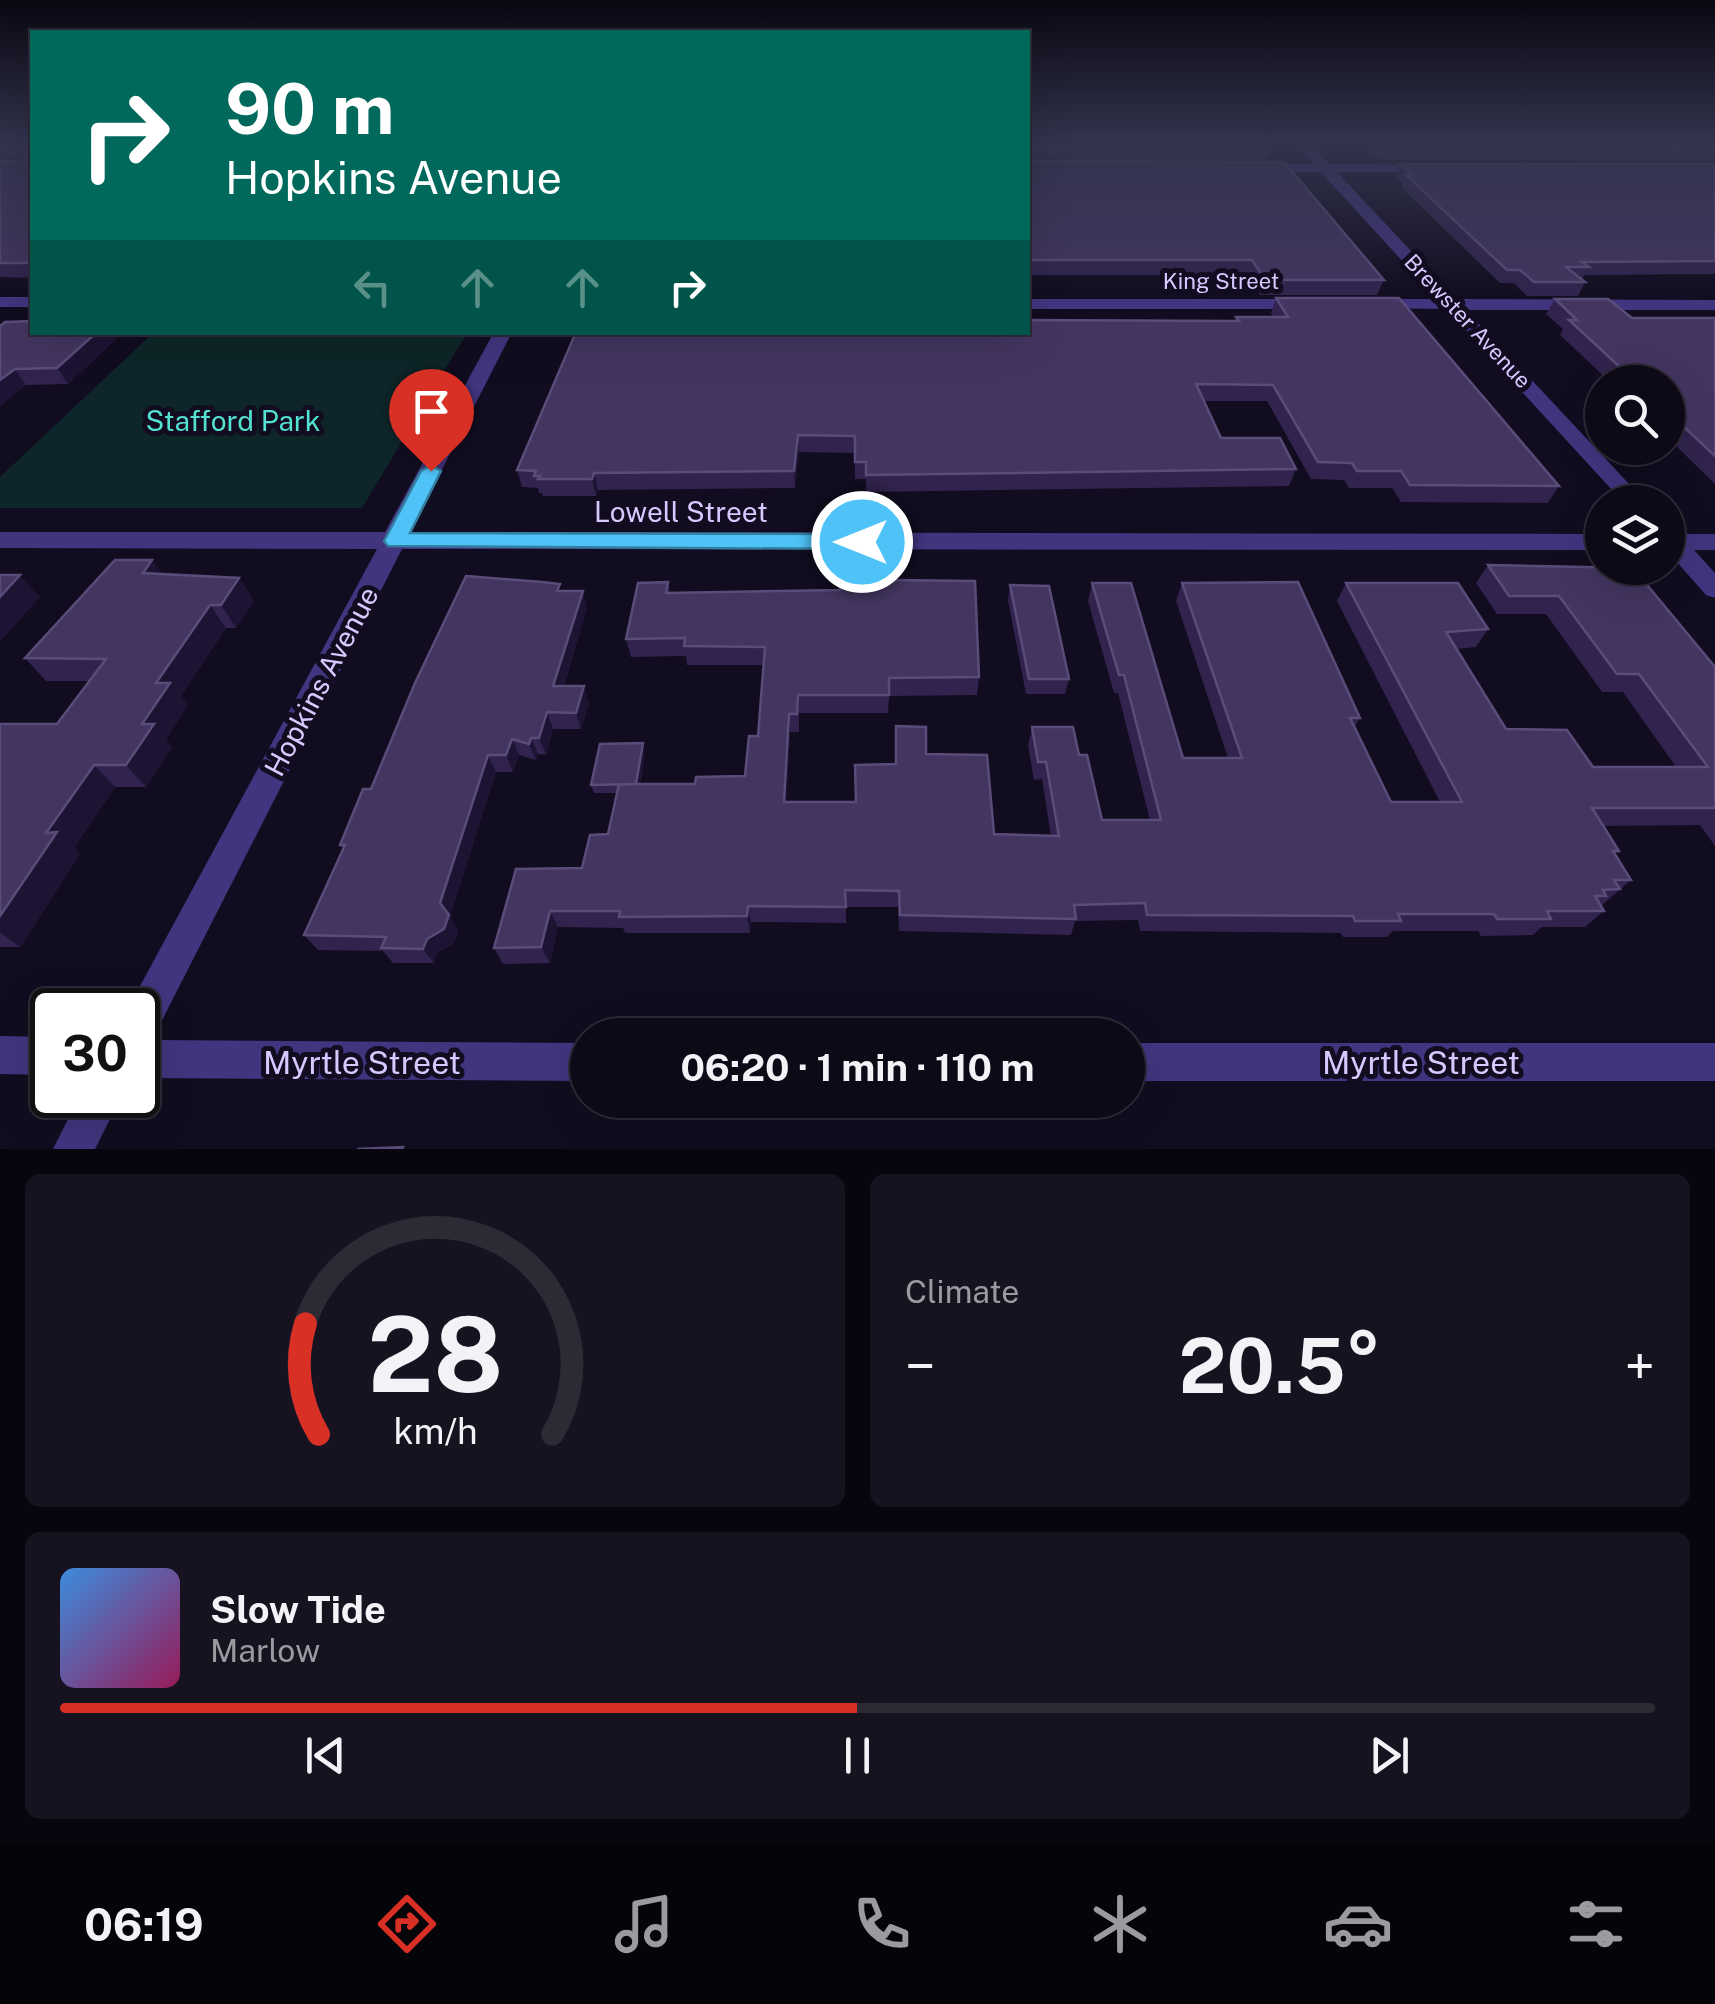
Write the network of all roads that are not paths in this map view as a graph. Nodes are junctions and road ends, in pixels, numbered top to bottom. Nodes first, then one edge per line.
1 (1349, 194) edge
2 (0, 302) edge
3 (30, 302) edge
4 (1030, 304) edge
5 (1317, 304) edge
6 (1356, 304) edge
7 (1452, 304) junction
8 (1715, 304) edge
9 (501, 335) edge
10 (1619, 485) edge
11 (0, 540) edge
12 (395, 541) junction
13 (1685, 541) edge
14 (1585, 542) edge
15 (1715, 542) edge
16 (1685, 558) edge
17 (1715, 589) edge
18 (159, 988) edge
19 (0, 1056) edge
20 (30, 1056) edge
21 (160, 1059) edge
22 (570, 1062) edge
23 (1145, 1062) edge
24 (1715, 1062) edge
25 (90, 1118) edge
26 (73, 1149) edge

1 - 7 street, Brewster Avenue
2 - 3 street
4 - 5 street, King Street
6 - 7 street
7 - 8 street
7 - 10 street, Brewster Avenue
9 - 12 street, Hopkins Avenue
11 - 12 street, Lowell Street
12 - 14 street, Lowell Street
12 - 18 street, Hopkins Avenue
13 - 15 street
16 - 17 street
19 - 20 street
21 - 22 street, Myrtle Street
23 - 24 street, Myrtle Street
25 - 26 street

